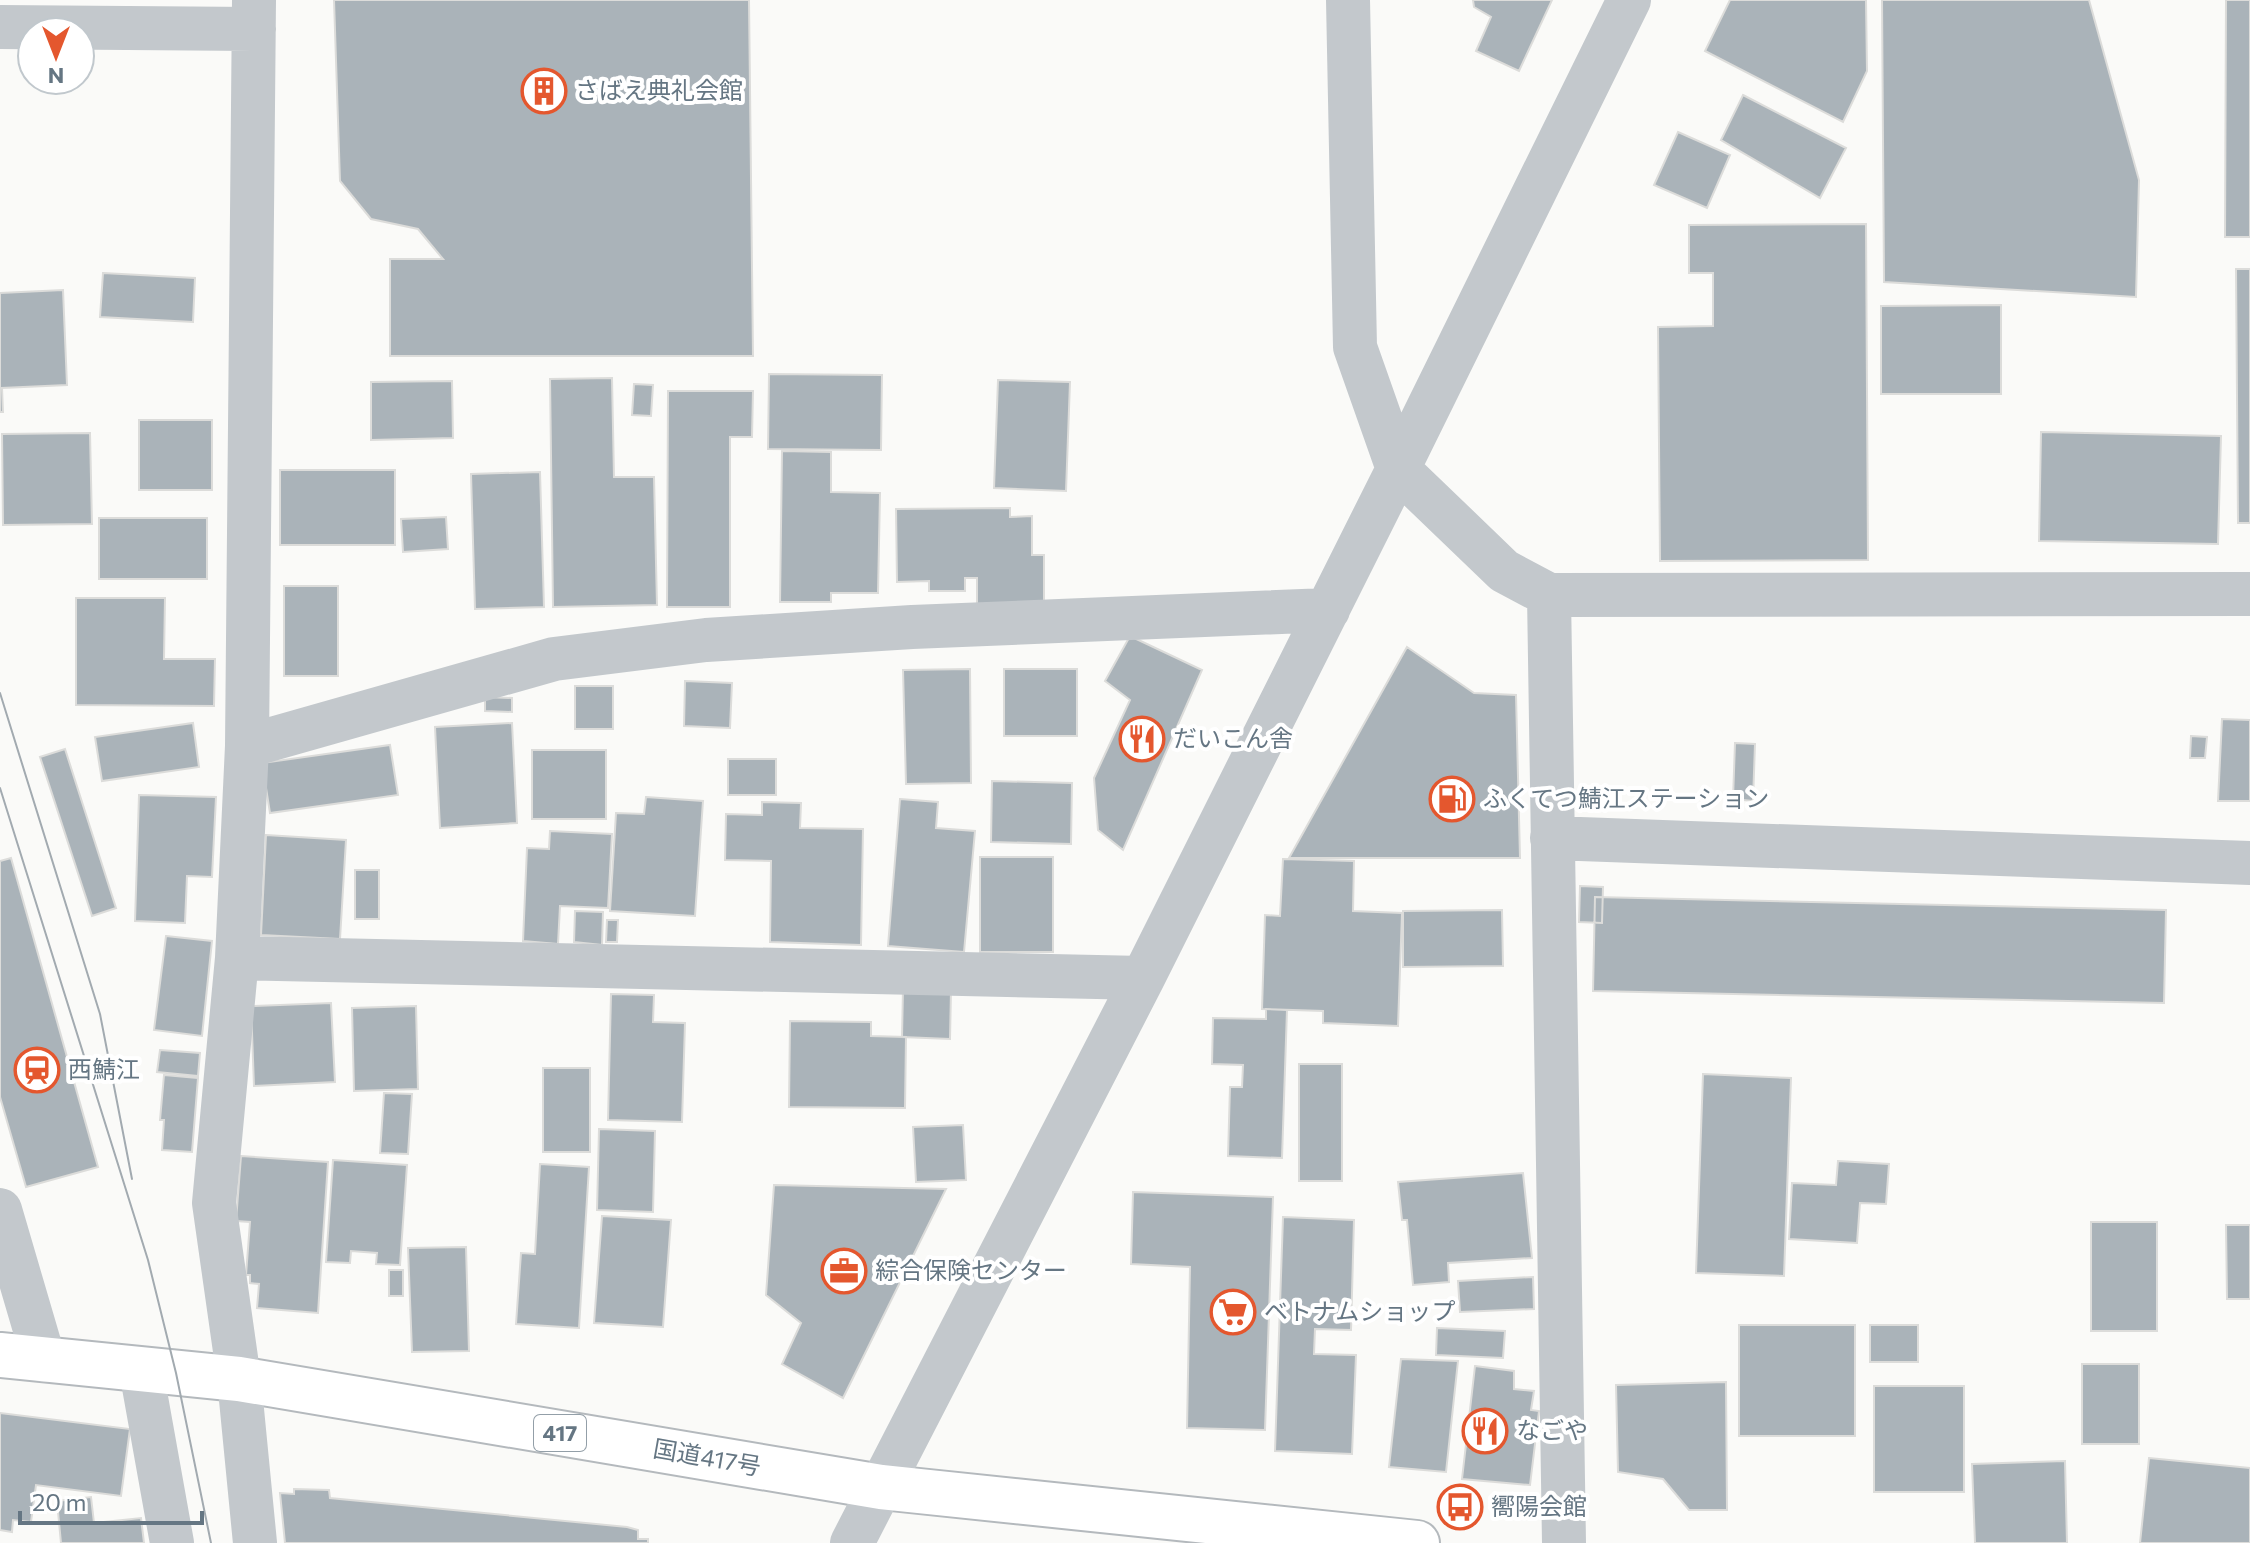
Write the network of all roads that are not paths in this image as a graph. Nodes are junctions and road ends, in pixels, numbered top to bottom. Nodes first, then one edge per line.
1 (1348, 0) edge
2 (1629, 0) edge
3 (254, 15) edge
4 (0, 27) edge
5 (1398, 469) junction
6 (2250, 594) edge
7 (1549, 595) junction
8 (1328, 610) junction
9 (247, 746) junction
10 (1552, 838) junction
11 (2250, 863) edge
12 (237, 958) junction
13 (1143, 978) junction
14 (0, 1210) edge
15 (0, 1355) edge
16 (44, 1360) junction
17 (141, 1370) junction
18 (239, 1379) junction
19 (881, 1487) junction
20 (172, 1543) edge
21 (255, 1543) edge
22 (852, 1543) edge
23 (1417, 1543) edge
24 (1564, 1543) edge

1 - 5 street
2 - 5 street
3 - 4 street
3 - 9 street
5 - 7 street
5 - 8 street
6 - 7 street
7 - 10 street
8 - 9 street
8 - 13 street
9 - 12 street
10 - 11 street
10 - 24 street
12 - 13 street
12 - 18 street
13 - 19 street
14 - 16 street
15 - 16 highway, 国道417号 / 417
16 - 17 highway, 国道417号 / 417
17 - 18 highway, 国道417号 / 417
17 - 20 street
18 - 19 highway, 国道417号 / 417
18 - 21 street
19 - 22 street
19 - 23 highway, 国道417号 / 417

